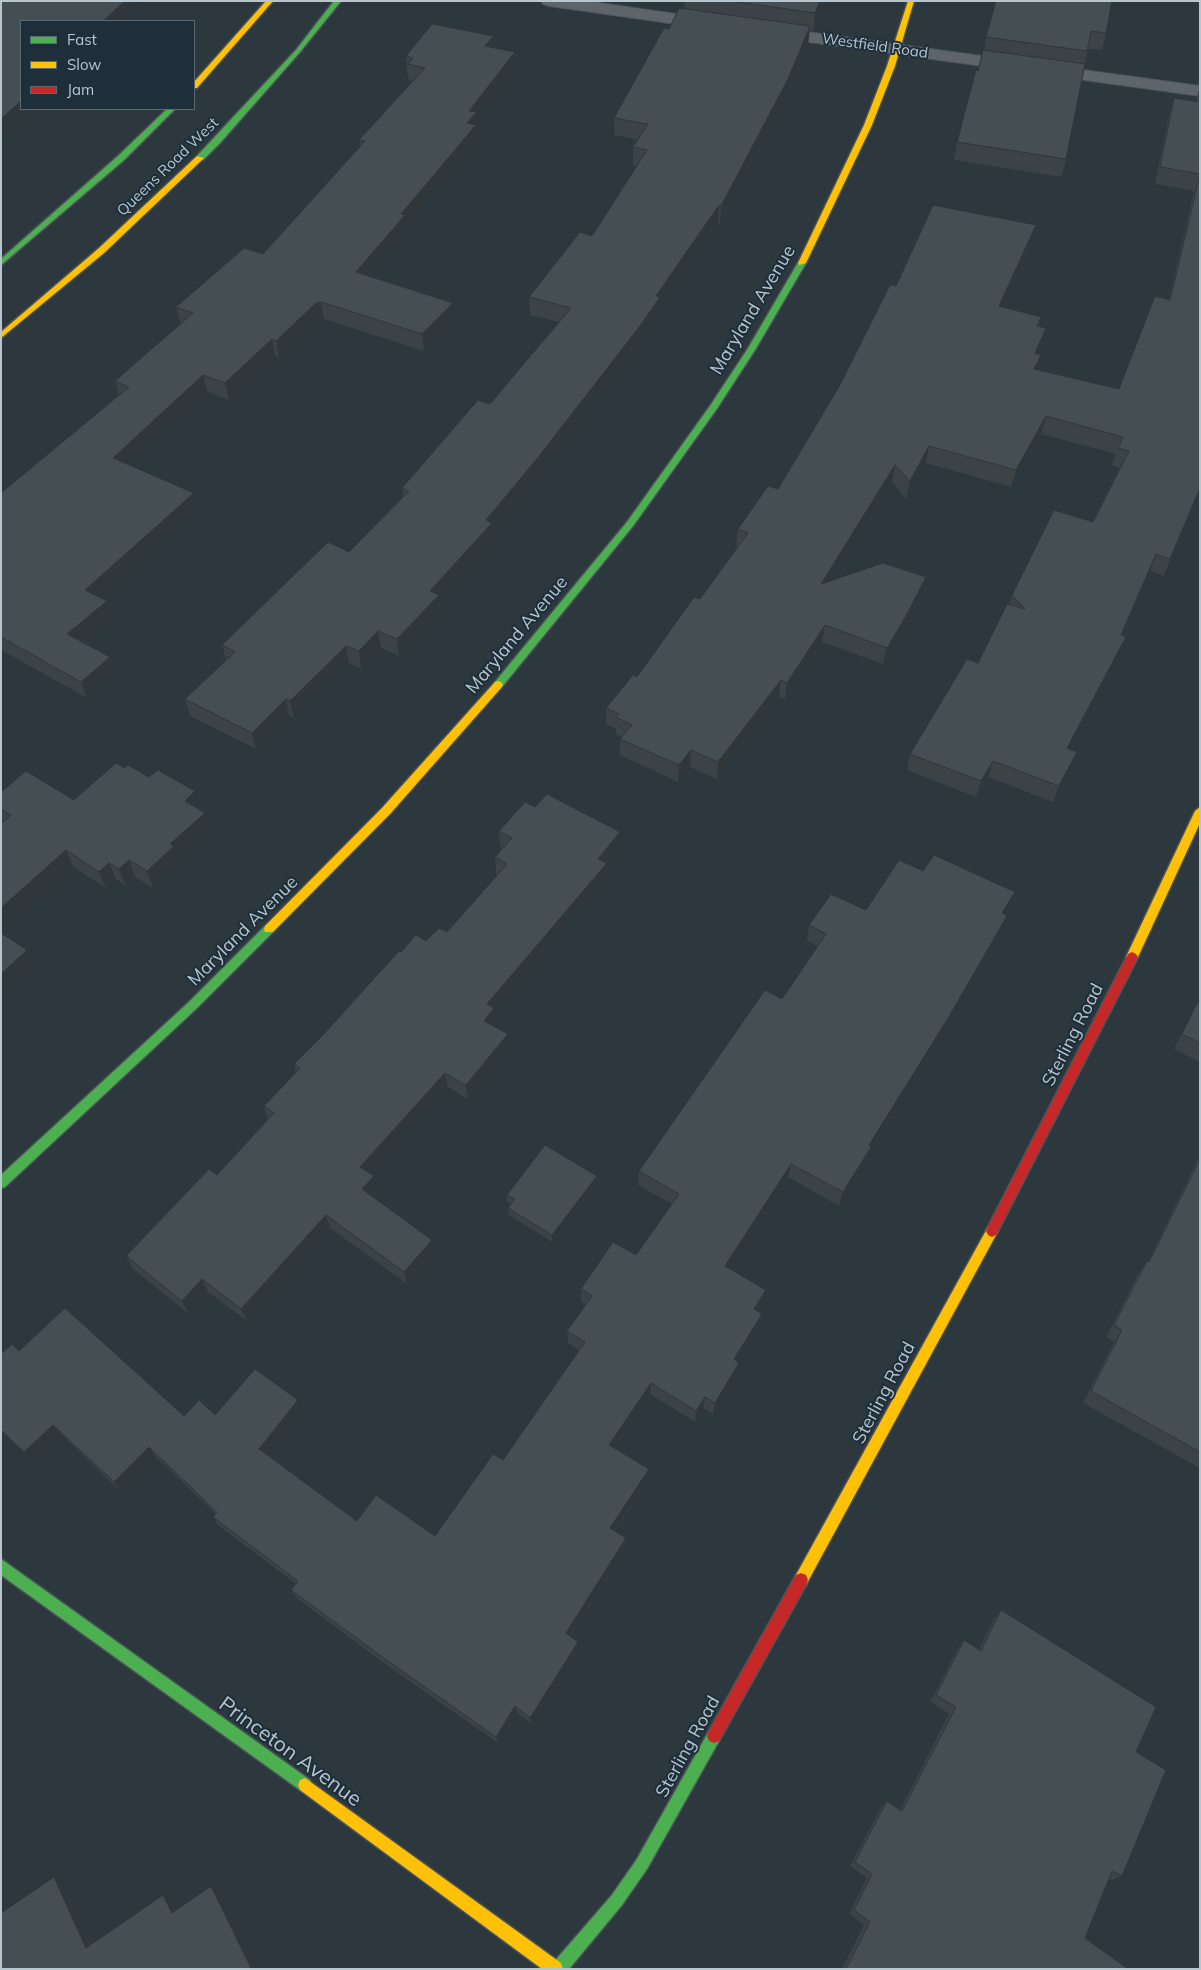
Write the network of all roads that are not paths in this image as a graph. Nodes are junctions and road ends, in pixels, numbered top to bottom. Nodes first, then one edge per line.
1 (270, 1) edge
2 (338, 1) edge
3 (549, 1) edge
4 (910, 1) edge
5 (727, 26) edge
6 (753, 30) edge
7 (897, 49) junction
8 (195, 85) edge
9 (1200, 91) edge
10 (170, 110) edge
11 (1, 263) edge
12 (1, 336) edge
13 (1200, 811) edge
14 (1, 1183) edge
15 (1, 1566) edge
16 (555, 1969) edge
17 (559, 1969) edge

1 - 8 street
2 - 12 street, Queens Road West
3 - 5 street
4 - 7 street, Maryland Avenue
6 - 7 street, Westfield Road
7 - 9 street, Westfield Road
7 - 14 street, Maryland Avenue
10 - 11 street
13 - 17 street, Sterling Road
15 - 16 street, Princeton Avenue

